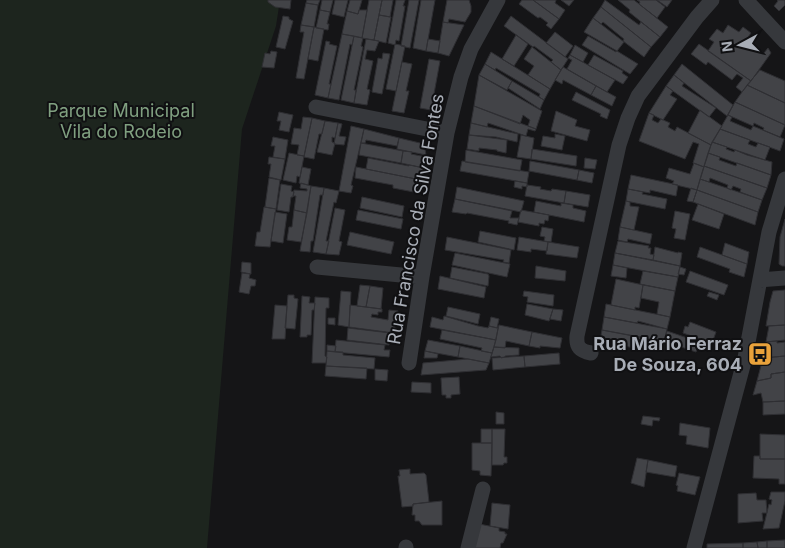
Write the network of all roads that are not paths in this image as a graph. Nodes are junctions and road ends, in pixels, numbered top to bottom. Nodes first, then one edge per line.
1 (498, 0) edge
2 (712, 0) edge
3 (746, 0) edge
4 (785, 42) edge
5 (316, 107) dead end
6 (447, 133) junction
7 (785, 179) edge
8 (317, 267) dead end
9 (422, 277) junction
10 (785, 278) edge
11 (760, 280) junction
12 (591, 353) dead end
13 (410, 363) dead end
14 (483, 489) dead end
15 (468, 548) edge
16 (694, 548) edge

1 - 6 street, Rua Francisco da Silva Fontes
2 - 12 street
3 - 4 street
5 - 6 street
6 - 9 street, Rua Francisco da Silva Fontes
7 - 11 street
8 - 9 street
9 - 13 street, Rua Francisco da Silva Fontes
10 - 11 street
11 - 16 street
14 - 15 street

